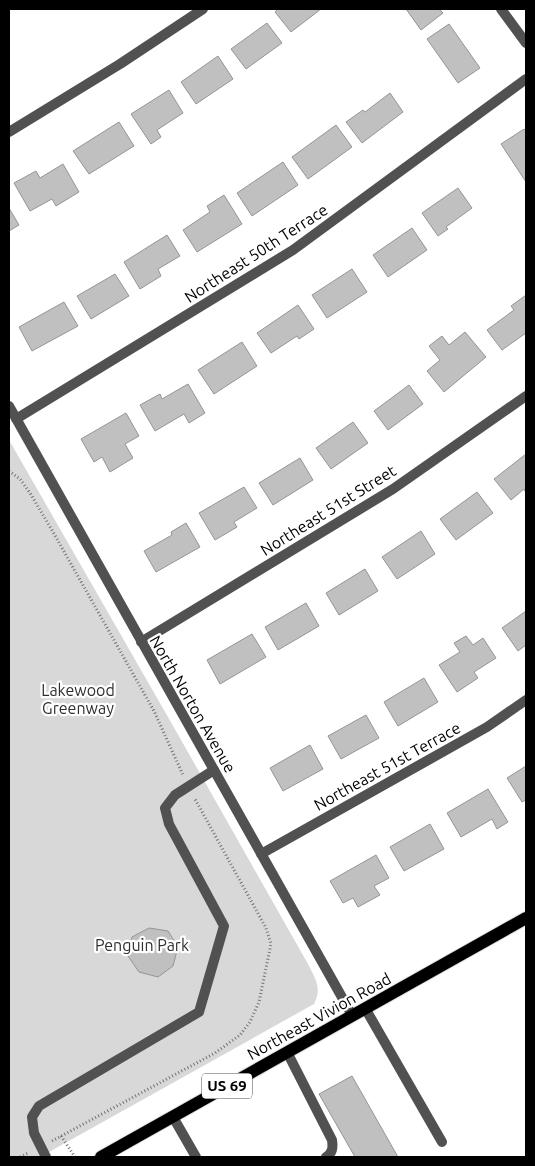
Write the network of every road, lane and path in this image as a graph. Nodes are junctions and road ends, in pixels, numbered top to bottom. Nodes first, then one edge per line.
1 (203, 9) edge
2 (500, 9) edge
3 (526, 43) edge
4 (526, 78) edge
5 (9, 132) edge
6 (526, 396) edge
7 (9, 406) edge
8 (16, 419) junction
9 (141, 642) junction
10 (526, 700) edge
11 (214, 770) junction
12 (261, 854) junction
13 (526, 918) edge
14 (366, 1008) junction
15 (352, 1015) junction
16 (287, 1052) junction
17 (173, 1117) junction
18 (61, 1136) dead end
19 (442, 1142) dead end
20 (46, 1157) edge
21 (76, 1157) edge
22 (101, 1157) edge
23 (196, 1157) edge
24 (326, 1157) edge

1 - 5 street
2 - 3 street
4 - 8 street, Northeast 50th Terrace
6 - 9 street, Northeast 51st Street
7 - 8 street, North Norton Avenue
8 - 9 street, North Norton Avenue
9 - 11 street, North Norton Avenue
10 - 12 street, Northeast 51st Terrace
11 - 12 street, North Norton Avenue
11 - 20 street
12 - 15 street, North Norton Avenue
13 - 14 main road, Northeast Vivion Road / US 69
14 - 15 main road, Northeast Vivion Road / US 69
14 - 19 street
15 - 16 main road, Northeast Vivion Road / US 69
16 - 17 main road, Northeast Vivion Road / US 69
16 - 24 street
17 - 22 main road, Northeast Vivion Road / US 69
17 - 23 street
18 - 21 path

